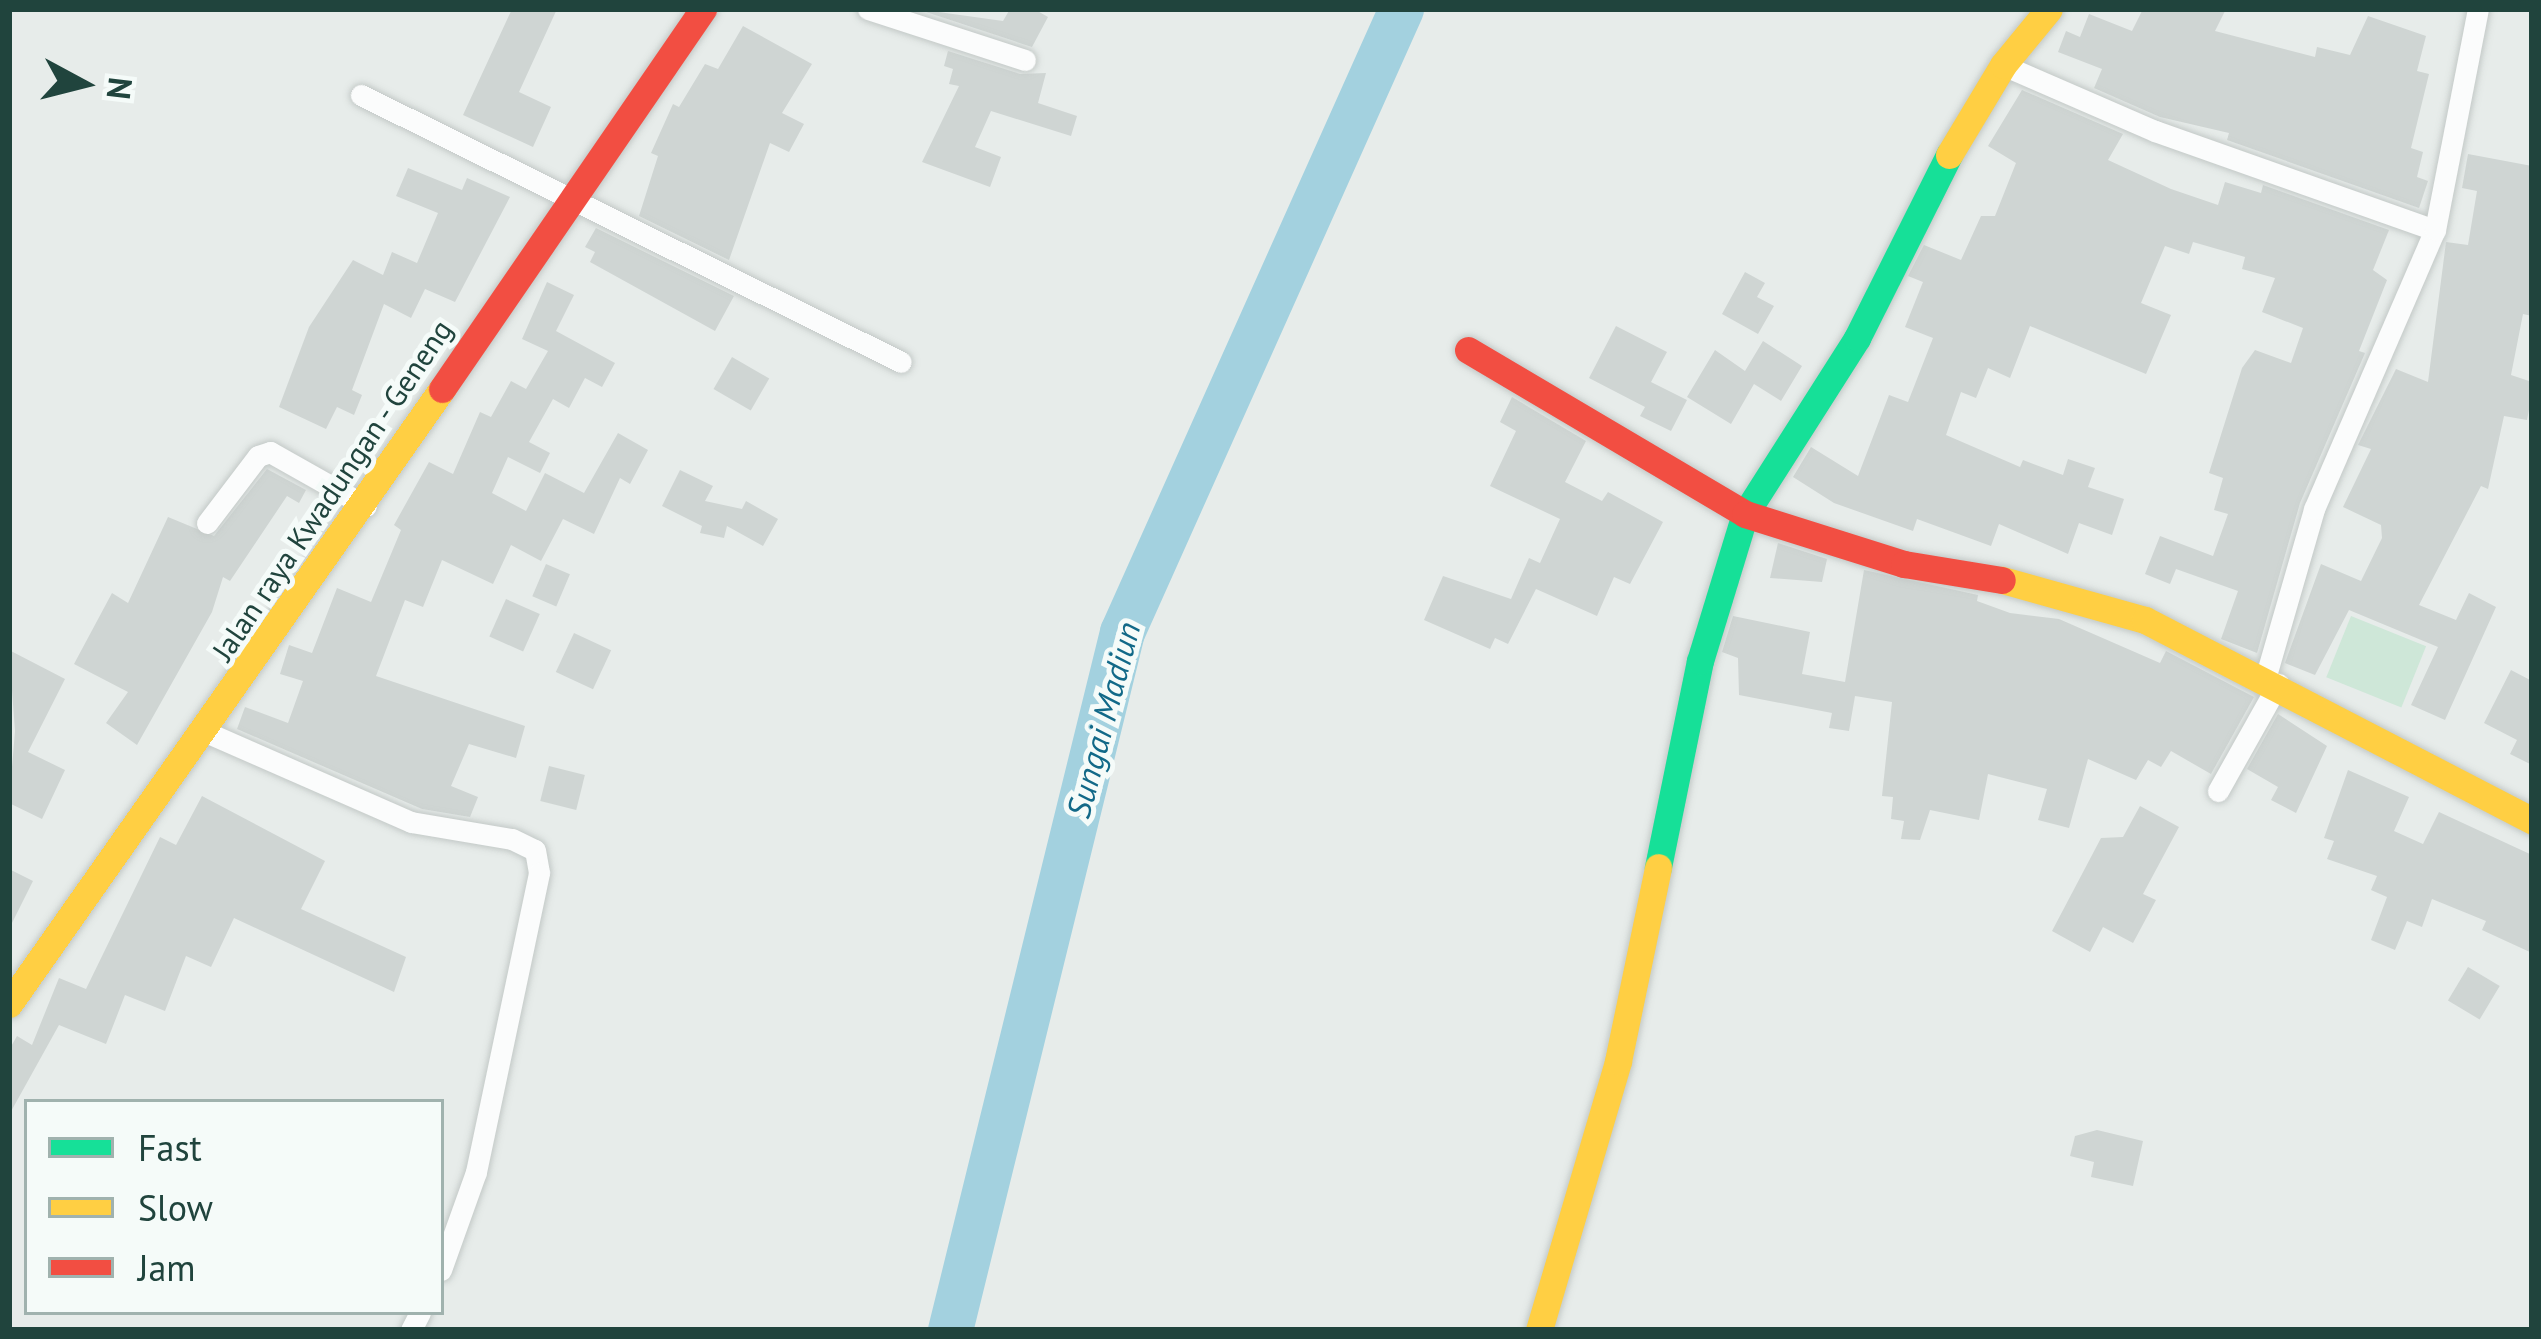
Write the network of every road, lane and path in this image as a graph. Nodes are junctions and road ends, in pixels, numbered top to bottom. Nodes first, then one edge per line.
1 (703, 9) edge
2 (868, 9) edge
3 (2049, 9) edge
4 (2478, 9) edge
5 (1025, 60) dead end
6 (2003, 65) junction
7 (362, 94) dead end
8 (569, 194) junction
9 (2435, 230) junction
10 (1468, 350) dead end
11 (901, 362) dead end
12 (366, 506) junction
13 (1744, 514) junction
14 (208, 523) dead end
15 (2272, 682) junction
16 (206, 732) junction
17 (2218, 791) dead end
18 (2532, 821) edge
19 (9, 1004) edge
20 (444, 1261) edge
21 (1539, 1330) edge

1 - 8 street, Jalan raya Kwadungan - Geneng
2 - 5 street
3 - 6 street
4 - 9 street
6 - 9 street
6 - 13 street
7 - 8 street
8 - 11 street
8 - 12 street, Jalan raya Kwadungan - Geneng
9 - 15 street
10 - 13 street
12 - 14 street
12 - 16 street, Jalan raya Kwadungan - Geneng
13 - 15 street
13 - 21 street
15 - 17 street
15 - 18 street
16 - 19 street, Jalan raya Kwadungan - Geneng
16 - 20 street

